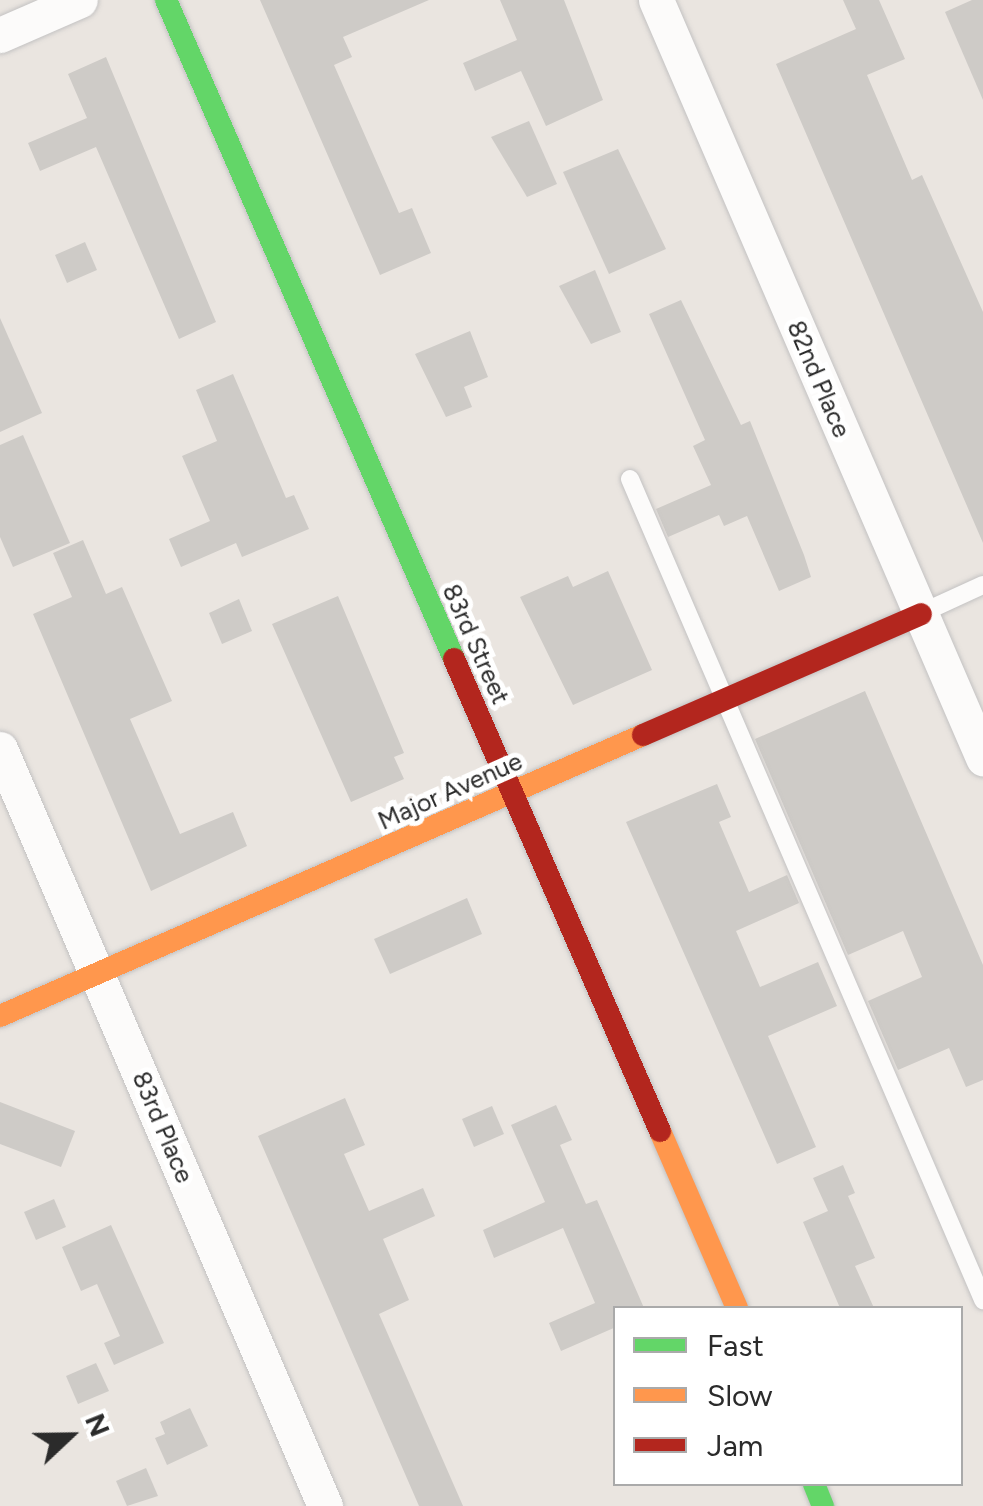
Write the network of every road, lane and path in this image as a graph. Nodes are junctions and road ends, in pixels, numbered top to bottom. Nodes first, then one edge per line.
1 (80, 0) edge
2 (166, 0) edge
3 (656, 0) edge
4 (0, 35) edge
5 (630, 479) dead end
6 (983, 585) edge
7 (921, 614) junction
8 (725, 700) junction
9 (0, 749) edge
10 (983, 758) edge
11 (512, 795) junction
12 (98, 974) junction
13 (0, 1016) edge
14 (983, 1300) edge
15 (736, 1306) edge
16 (325, 1506) edge

1 - 4 street
2 - 11 street, 83rd Street
3 - 7 street, 82nd Place
5 - 8 lane
6 - 7 lane
7 - 8 street, Major Avenue
7 - 10 street, 82nd Place
8 - 11 street, Major Avenue
8 - 14 lane
9 - 12 street, 83rd Place
11 - 12 street, Major Avenue
11 - 15 street, 83rd Street
12 - 13 street, Major Avenue
12 - 16 street, 83rd Place

